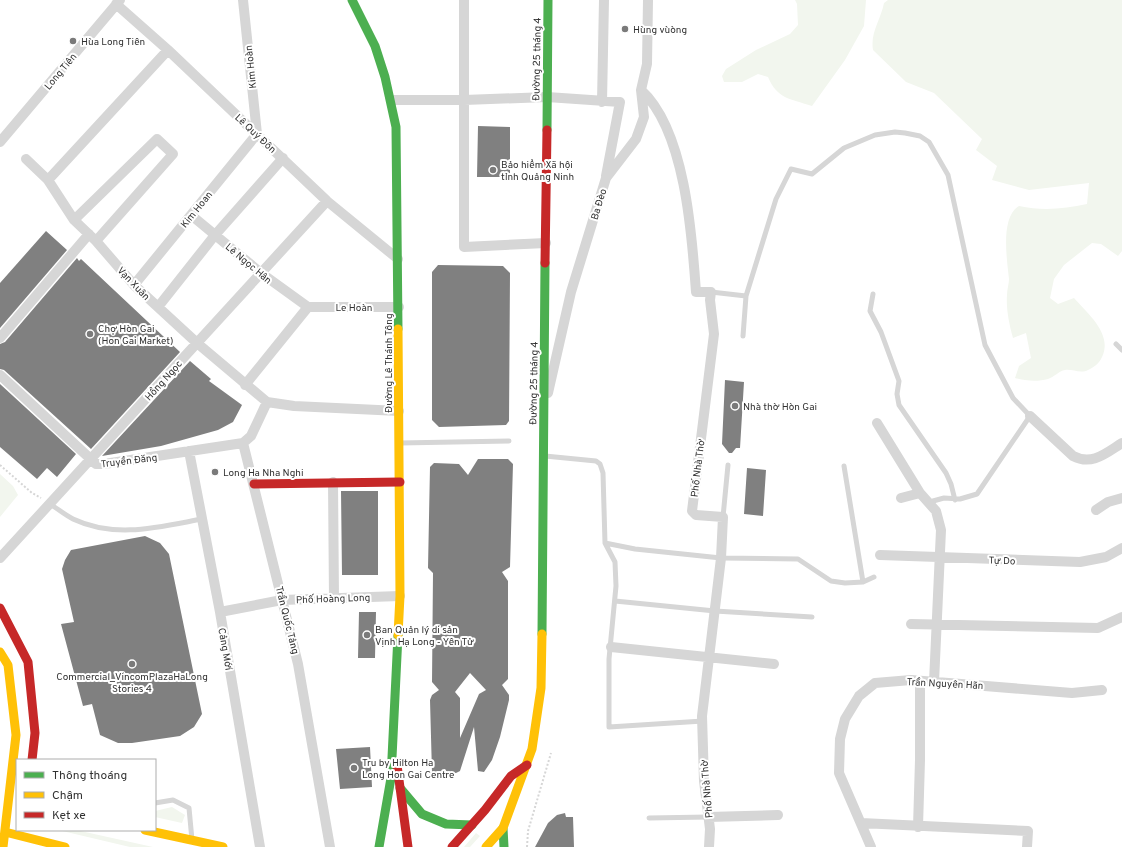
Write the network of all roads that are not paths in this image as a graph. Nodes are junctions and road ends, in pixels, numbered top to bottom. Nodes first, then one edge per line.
1 (242, 0) edge
2 (352, 0) edge
3 (464, 0) edge
4 (548, 0) edge
5 (604, 0) edge
6 (648, 0) edge
7 (118, 2) edge
8 (168, 50) junction
9 (641, 90) junction
10 (547, 97) junction
11 (391, 100) junction
12 (464, 100) junction
13 (602, 102) junction
14 (257, 134) junction
15 (0, 142) edge
16 (283, 158) junction
17 (26, 159) dead end
18 (606, 178) junction
19 (48, 180) junction
20 (326, 201) junction
21 (191, 215) junction
22 (74, 220) junction
23 (216, 235) junction
24 (92, 237) junction
25 (546, 243) junction
26 (398, 259) junction
27 (261, 273) junction
28 (134, 285) junction
29 (711, 292) junction
30 (873, 294) dead end
31 (746, 296) junction
32 (158, 307) junction
33 (308, 307) junction
34 (399, 307) junction
35 (743, 336) dead end
36 (0, 338) edge
37 (197, 343) junction
38 (1116, 344) dead end
39 (1122, 350) edge
40 (0, 375) edge
41 (245, 385) junction
42 (267, 402) junction
43 (399, 411) junction
44 (544, 415) junction
45 (1030, 416) junction
46 (877, 423) dead end
47 (509, 440) dead end
48 (1122, 442) edge
49 (243, 443) junction
50 (399, 443) junction
51 (189, 451) junction
52 (543, 456) junction
53 (91, 459) junction
54 (728, 465) dead end
55 (844, 466) dead end
56 (333, 482) junction
57 (400, 482) junction
58 (254, 484) junction
59 (920, 493) junction
60 (901, 498) dead end
61 (1122, 498) edge
62 (955, 500) junction
63 (50, 504) junction
64 (930, 504) junction
65 (1096, 510) dead end
66 (723, 517) junction
67 (202, 519) junction
68 (605, 543) junction
69 (1122, 548) edge
70 (880, 555) dead end
71 (0, 558) edge
72 (721, 558) junction
73 (938, 558) junction
74 (874, 577) dead end
75 (863, 582) junction
76 (400, 596) junction
77 (334, 598) junction
78 (282, 600) junction
79 (615, 601) junction
80 (0, 608) edge
81 (715, 611) junction
82 (220, 612) junction
83 (812, 617) dead end
84 (1122, 617) edge
85 (911, 624) dead end
86 (938, 625) junction
87 (611, 647) junction
88 (0, 652) edge
89 (710, 657) junction
90 (774, 664) dead end
91 (920, 681) junction
92 (934, 682) junction
93 (1102, 690) dead end
94 (703, 721) junction
95 (392, 735) junction
96 (32, 759) edge
97 (527, 764) junction
98 (400, 788) junction
99 (13, 796) edge
100 (156, 803) edge
101 (778, 815) dead end
102 (708, 817) junction
103 (650, 818) dead end
104 (861, 823) junction
105 (472, 825) junction
106 (918, 827) junction
107 (503, 828) junction
108 (149, 831) edge
109 (5, 832) junction
110 (24, 833) edge
111 (192, 841) junction
112 (3, 847) edge
113 (22, 847) edge
114 (65, 847) edge
115 (224, 847) edge
116 (260, 847) edge
117 (330, 847) edge
118 (379, 847) edge
119 (408, 847) edge
120 (452, 847) edge
121 (486, 847) edge
122 (504, 847) edge
123 (709, 847) edge
124 (871, 847) edge
125 (1027, 847) edge

1 - 14 street, Kim Hoàn
2 - 11 street, Đường Lê Thánh Tông
3 - 12 street
4 - 10 street, Đường 25 tháng 4
5 - 13 street
6 - 9 street, Ba Đèo
7 - 8 street, Lê Quý Đôn
7 - 15 street, Long Tiên
8 - 14 street, Lê Quý Đôn
8 - 19 street
9 - 18 street, Ba Đèo
9 - 29 street
10 - 12 street
10 - 13 street
10 - 25 street, Đường 25 tháng 4
11 - 12 street
11 - 26 street, Đường Lê Thánh Tông
12 - 25 street
13 - 18 street
14 - 16 street, Lê Quý Đôn
14 - 21 street, Kim Hoan
16 - 20 street, Lê Quý Đôn
16 - 23 street
17 - 19 street, Vạn Xuân
18 - 44 street, Ba Đèo
19 - 22 street, Vạn Xuân
20 - 26 street, Lê Quý Đôn
20 - 27 street, Hồng Ngọc
21 - 23 street, Lê Ngọc Hân
21 - 28 street, Kim Hoan
22 - 24 street, Vạn Xuân
22 - 24 street
23 - 27 street, Lê Ngọc Hân
23 - 32 street
24 - 28 street, Vạn Xuân
24 - 36 street
25 - 44 street, Đường 25 tháng 4
26 - 34 street, Đường Lê Thánh Tông
27 - 33 street, Lê Ngọc Hân
27 - 37 street, Hồng Ngọc
28 - 32 street, Vạn Xuân
29 - 31 lane
29 - 66 street, Phố Nhà Thờ
30 - 62 lane
31 - 35 lane
31 - 45 lane
32 - 37 street, Vạn Xuân
33 - 34 street, Le Hoàn
33 - 41 street
34 - 43 street, Đường Lê Thánh Tông
37 - 41 street, Vạn Xuân
37 - 53 street, Hồng Ngọc
38 - 39 lane
40 - 53 street, Truyền Đăng
41 - 42 street, Vạn Xuân
42 - 43 street, Vạn Xuân
42 - 49 street
43 - 50 street, Đường Lê Thánh Tông
44 - 52 street, Đường 25 tháng 4
45 - 48 street
45 - 62 lane
46 - 59 street
47 - 50 lane
49 - 51 street, Truyền Đăng
49 - 58 street, Trần Quốc Tảng
50 - 57 street, Đường Lê Thánh Tông
51 - 53 street, Truyền Đăng
51 - 67 street, Cảng Mới
52 - 68 lane
52 - 97 street, Đường 25 tháng 4
53 - 63 street, Hồng Ngọc
54 - 66 lane
55 - 75 lane
56 - 57 street
56 - 58 street
56 - 77 street
57 - 76 street, Đường Lê Thánh Tông
58 - 78 street, Trần Quốc Tảng
59 - 60 street
59 - 64 street
61 - 65 street
62 - 64 lane
63 - 67 lane
63 - 71 street, Hồng Ngọc
64 - 73 street
66 - 72 street, Phố Nhà Thờ
67 - 82 street, Cảng Mới
68 - 72 lane
68 - 79 lane
69 - 73 street, Tự Do
70 - 73 street, Tự Do
72 - 75 lane
72 - 81 street, Phố Nhà Thờ
73 - 86 street
74 - 75 lane
76 - 77 street, Phố Hoàng Long
76 - 95 street, Đường Lê Thánh Tông
77 - 78 street, Phố Hoàng Long
78 - 82 street, Phố Hoàng Long
78 - 117 street, Trần Quốc Tảng
79 - 81 lane
79 - 87 lane
80 - 96 street
81 - 83 lane
81 - 89 street, Phố Nhà Thờ
82 - 116 street, Cảng Mới
84 - 86 street
85 - 86 street
86 - 92 street
87 - 89 street
87 - 94 lane
88 - 99 street
89 - 90 street
89 - 94 street, Phố Nhà Thờ
91 - 92 street, Trần Nguyên Hãn
91 - 104 street, Trần Nguyên Hãn
91 - 106 street
92 - 93 street, Trần Nguyên Hãn
94 - 102 street, Phố Nhà Thờ
95 - 98 street, Đường Lê Thánh Tông
95 - 118 street, Đường Lê Thánh Tông
97 - 105 street
97 - 107 street, Đường 25 tháng 4
98 - 105 street
98 - 119 street, Đường Lê Thánh Tông
99 - 109 street
100 - 111 lane
101 - 102 street
102 - 103 lane
102 - 123 street, Phố Nhà Thờ
104 - 106 street
104 - 124 street, Trần Nguyên Hãn
105 - 120 street
106 - 125 street
107 - 121 street, Đường 25 tháng 4
107 - 122 street
108 - 111 street
109 - 110 street
109 - 112 street
110 - 113 street
110 - 114 street
111 - 115 street

